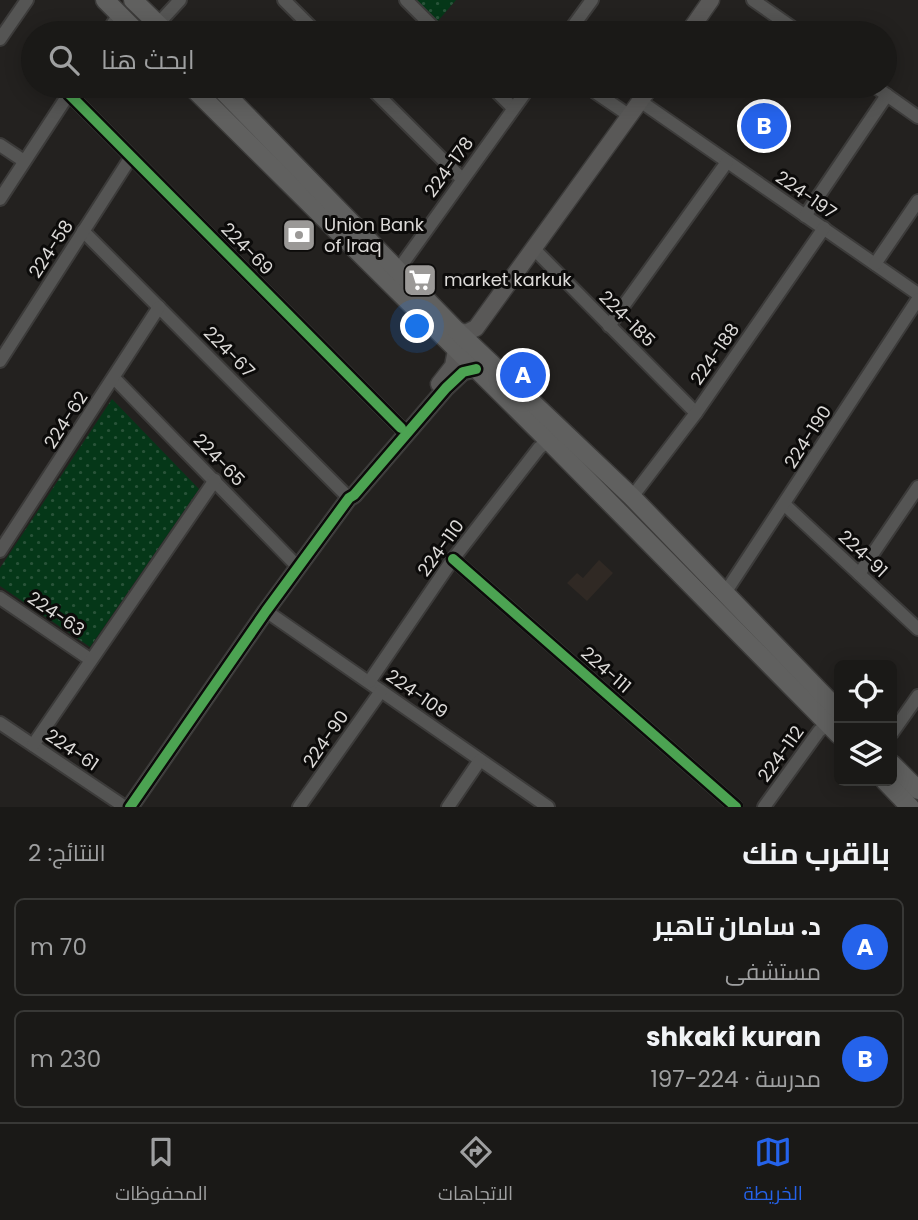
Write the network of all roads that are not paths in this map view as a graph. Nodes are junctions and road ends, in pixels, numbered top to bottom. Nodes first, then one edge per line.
1 (27, 0) edge
2 (105, 0) edge
3 (133, 0) edge
4 (180, 0) edge
5 (284, 0) edge
6 (406, 0) edge
7 (592, 0) edge
8 (711, 0) edge
9 (753, 0) edge
10 (119, 14) junction
11 (115, 21) edge
12 (126, 21) edge
13 (154, 21) edge
14 (167, 21) edge
15 (305, 21) edge
16 (427, 21) edge
17 (577, 21) edge
18 (696, 21) edge
19 (783, 21) edge
20 (4, 22) edge
21 (0, 39) edge
22 (66, 98) edge
23 (78, 98) edge
24 (220, 98) edge
25 (220, 98) edge
26 (381, 98) edge
27 (503, 98) edge
28 (521, 98) edge
29 (604, 98) edge
30 (642, 98) edge
31 (885, 98) edge
32 (891, 98) edge
33 (640, 101) junction
34 (513, 108) junction
35 (630, 116) junction
36 (918, 117) edge
37 (0, 145) edge
38 (131, 157) junction
39 (24, 161) junction
40 (727, 162) junction
41 (462, 179) junction
42 (0, 199) edge
43 (918, 201) edge
44 (805, 216) junction
45 (824, 228) junction
46 (83, 231) junction
47 (534, 249) junction
48 (875, 264) junction
49 (398, 270) junction
50 (918, 296) edge
51 (159, 307) junction
52 (610, 326) junction
53 (476, 328) junction
54 (456, 330) junction
55 (456, 350) junction
56 (479, 351) junction
57 (0, 361) edge
58 (476, 369) junction
59 (114, 378) junction
60 (696, 413) junction
61 (401, 428) junction
62 (549, 441) junction
63 (215, 480) junction
64 (918, 487) edge
65 (632, 497) junction
66 (349, 498) junction
67 (785, 504) junction
68 (0, 551) edge
69 (453, 559) junction
70 (298, 567) junction
71 (859, 574) junction
72 (725, 593) junction
73 (0, 597) edge
74 (266, 611) junction
75 (918, 629) edge
76 (91, 660) junction
77 (369, 682) junction
78 (382, 691) junction
79 (917, 699) edge
80 (834, 721) edge
81 (834, 721) edge
82 (0, 723) edge
83 (834, 724) edge
84 (897, 726) edge
85 (33, 745) junction
86 (480, 760) junction
87 (897, 774) edge
88 (891, 786) edge
89 (911, 802) edge
90 (127, 807) edge
91 (299, 807) edge
92 (448, 807) edge
93 (548, 807) edge
94 (736, 807) edge
95 (764, 807) edge

1 - 20 street
2 - 10 main road
3 - 13 main road
4 - 14 street
5 - 15 street
6 - 16 street
7 - 17 street
8 - 18 street
9 - 19 street
10 - 11 street
10 - 12 main road
20 - 21 street
22 - 39 street
23 - 38 street, 224-69
24 - 49 main road
25 - 55 main road
26 - 41 street
27 - 34 street
28 - 34 street, 224-178
29 - 35 street
30 - 33 street
31 - 44 street
32 - 36 street
33 - 35 street
33 - 40 street, 224-197
34 - 41 street, 224-178
35 - 47 street
37 - 39 street
38 - 46 street, 224-58
38 - 61 street, 224-69
39 - 42 street
40 - 44 street, 224-197
40 - 52 street
41 - 49 street, 224-178
43 - 48 street
44 - 45 street, 224-197
45 - 48 street, 224-197
45 - 60 street, 224-188
46 - 51 street, 224-67
46 - 57 street, 224-58
47 - 52 street, 224-185
47 - 53 street
48 - 50 street, 224-197
49 - 54 main road
50 - 67 street, 224-190
51 - 59 street, 224-62
51 - 66 street, 224-67
52 - 60 street, 224-185
53 - 54 street
53 - 56 street
54 - 56 main road
55 - 58 main road
55 - 61 street
56 - 65 main road
58 - 62 main road
58 - 66 street
59 - 63 street, 224-65
59 - 68 street, 224-62
60 - 65 street, 224-188
61 - 66 street
62 - 69 street, 224-110
62 - 80 main road
63 - 70 street, 224-65
63 - 76 street
64 - 71 street
65 - 72 main road
66 - 70 street
67 - 71 street, 224-91
67 - 72 street, 224-190
69 - 77 street, 224-110
69 - 94 street, 224-111
70 - 74 street
71 - 75 street, 224-91
72 - 81 main road
73 - 76 street, 224-63
74 - 77 street, 224-109
74 - 90 street
76 - 85 street
77 - 78 street, 224-109
78 - 86 street, 224-109
78 - 91 street, 224-90
79 - 84 street
82 - 85 street, 224-61
83 - 95 street, 224-112
85 - 90 street, 224-61
86 - 92 street
86 - 93 street, 224-109
87 - 89 main road
88 - 89 main road

